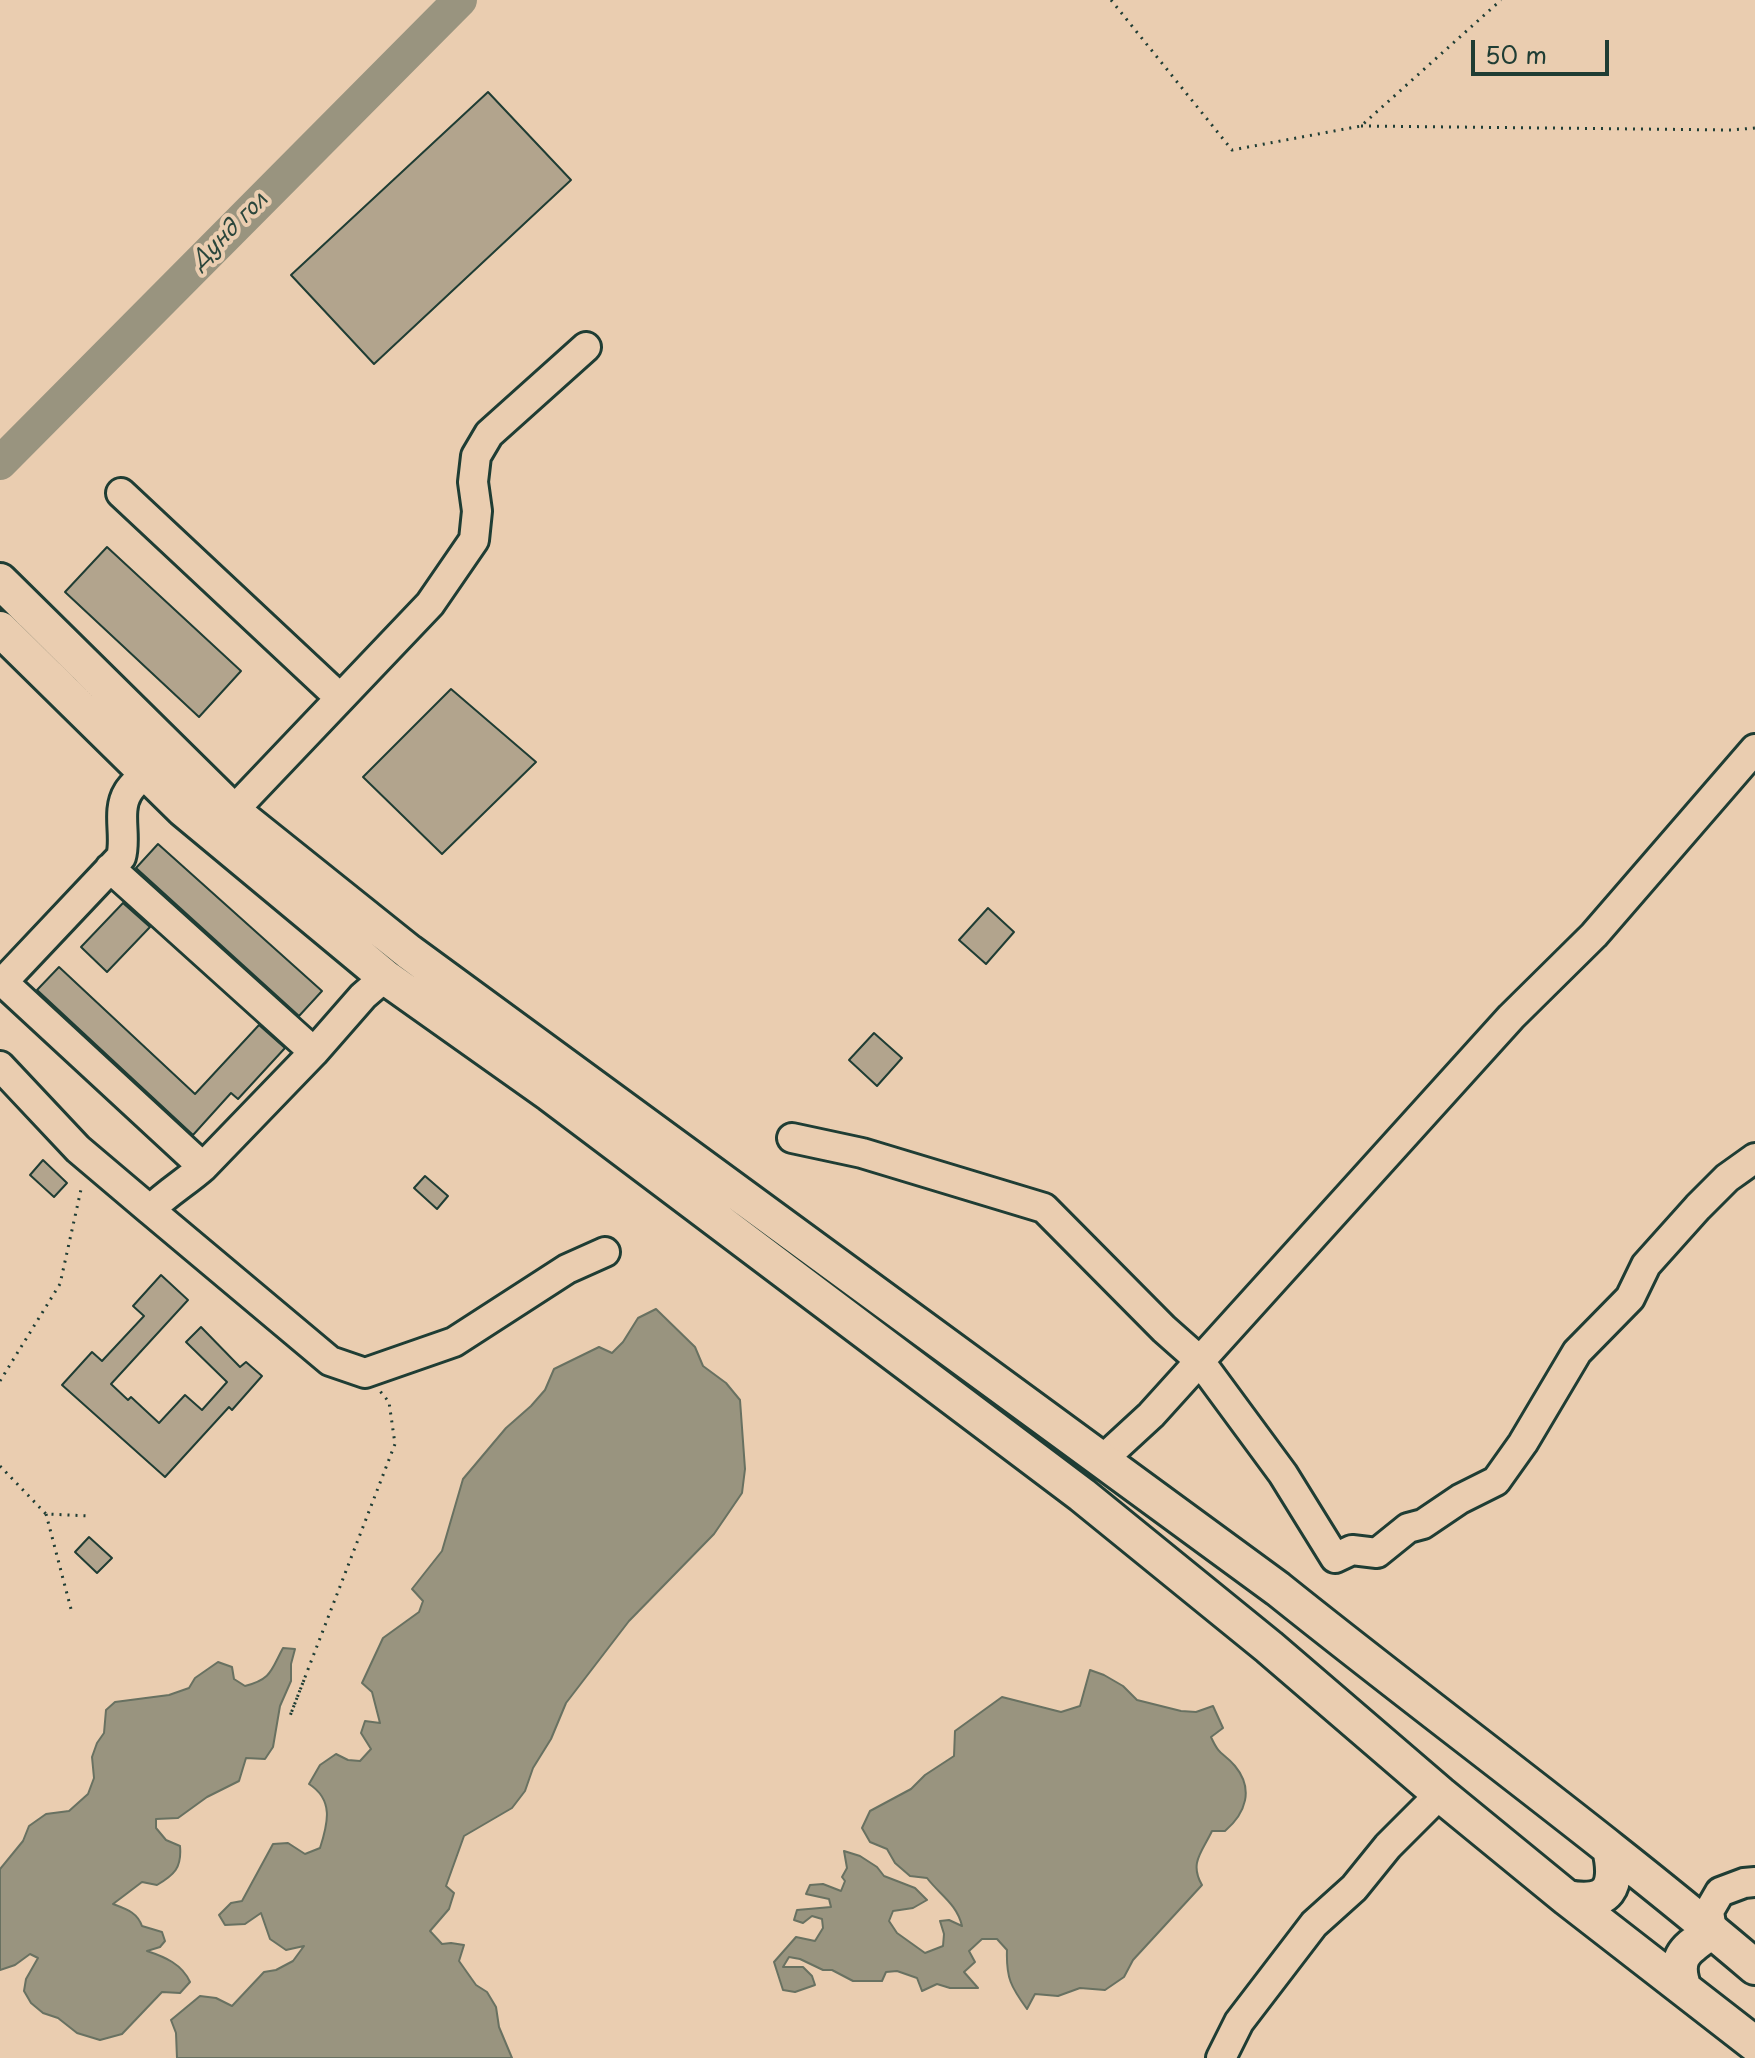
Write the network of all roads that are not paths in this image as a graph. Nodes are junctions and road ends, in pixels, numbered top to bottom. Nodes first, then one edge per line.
1 (586, 347) dead end
2 (121, 493) dead end
3 (0, 581) edge
4 (0, 629) edge
5 (340, 698) junction
6 (1755, 749) edge
7 (145, 773) junction
8 (233, 811) junction
9 (110, 868) junction
10 (385, 977) junction
11 (1, 982) edge
12 (314, 1052) junction
13 (0, 1066) edge
14 (792, 1138) dead end
15 (1755, 1158) edge
16 (203, 1167) junction
17 (150, 1210) junction
18 (605, 1252) dead end
19 (1199, 1360) junction
20 (1113, 1450) dead end
21 (1440, 1794) junction
22 (1610, 1849) junction
23 (1755, 1882) edge
24 (1567, 1898) junction
25 (1712, 1931) junction
26 (1755, 1967) edge
27 (1684, 1989) junction
28 (1755, 2044) edge
29 (1221, 2058) edge

1 - 5 street
2 - 5 street
3 - 8 main road
4 - 7 main road
5 - 8 street
6 - 19 street
7 - 9 street
7 - 10 main road
8 - 22 main road
9 - 11 street
9 - 12 street
10 - 12 street
10 - 21 main road
11 - 16 street
12 - 16 street
13 - 17 street
14 - 19 street
15 - 19 street
16 - 17 street
17 - 18 street
19 - 20 street
21 - 24 main road
21 - 29 street
22 - 24 main road
22 - 25 main road
23 - 25 street
24 - 27 main road
25 - 26 main road
25 - 27 main road
27 - 28 main road

